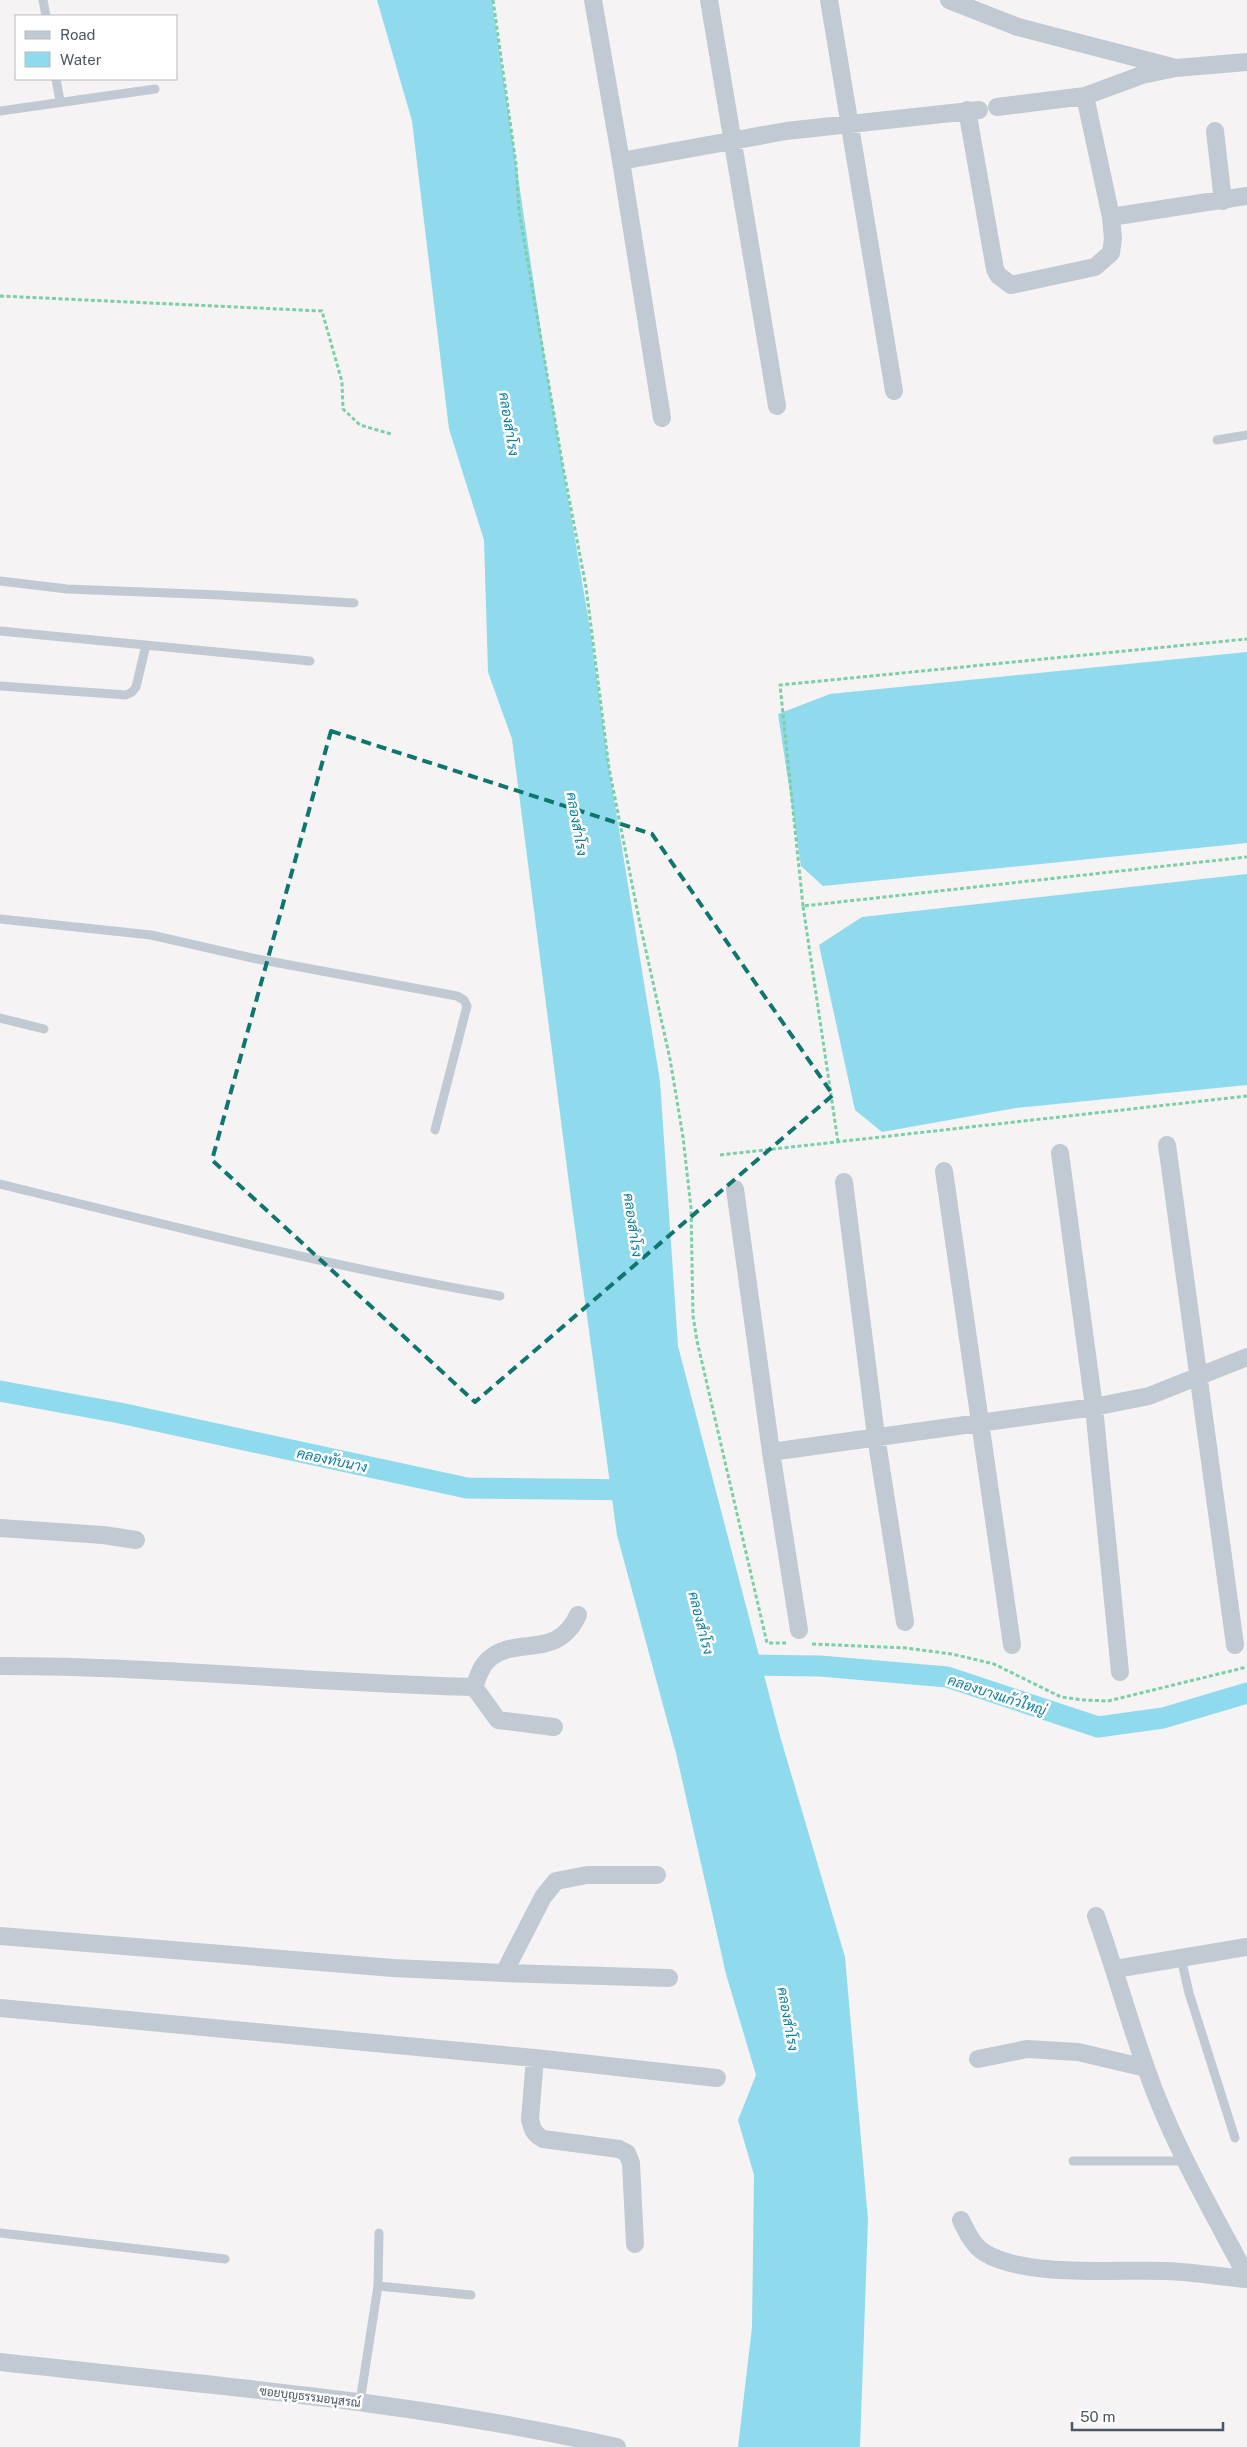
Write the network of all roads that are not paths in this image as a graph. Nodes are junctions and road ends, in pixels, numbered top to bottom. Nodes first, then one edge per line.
1 (43, 0) edge
2 (593, 0) edge
3 (709, 0) edge
4 (829, 0) edge
5 (949, 0) edge
6 (46, 15) edge
7 (1247, 62) edge
8 (1176, 68) junction
9 (56, 80) edge
10 (155, 89) dead end
11 (1090, 95) junction
12 (60, 100) junction
13 (997, 108) dead end
14 (0, 110) edge
15 (850, 124) junction
16 (1215, 131) dead end
17 (734, 141) junction
18 (621, 161) junction
19 (1247, 196) edge
20 (1223, 201) junction
21 (1111, 217) junction
22 (894, 391) dead end
23 (777, 406) dead end
24 (662, 418) dead end
25 (1247, 435) edge
26 (1217, 440) dead end
27 (0, 581) edge
28 (354, 603) dead end
29 (0, 631) edge
30 (146, 645) junction
31 (310, 661) dead end
32 (0, 686) edge
33 (0, 919) edge
34 (0, 1018) edge
35 (44, 1029) dead end
36 (435, 1130) dead end
37 (1167, 1145) dead end
38 (1060, 1153) dead end
39 (944, 1171) dead end
40 (844, 1182) dead end
41 (0, 1184) edge
42 (735, 1189) dead end
43 (500, 1296) dead end
44 (1247, 1357) edge
45 (1197, 1375) junction
46 (1094, 1407) junction
47 (980, 1423) junction
48 (876, 1436) junction
49 (771, 1452) junction
50 (0, 1528) edge
51 (136, 1540) dead end
52 (578, 1615) dead end
53 (905, 1622) dead end
54 (799, 1639) road end
55 (1012, 1645) dead end
56 (1235, 1645) dead end
57 (0, 1666) edge
58 (1120, 1672) dead end
59 (474, 1688) junction
60 (554, 1727) dead end
61 (658, 1875) dead end
62 (1096, 1916) dead end
63 (0, 1936) edge
64 (1247, 1948) edge
65 (1181, 1958) junction
66 (1115, 1969) junction
67 (504, 1973) junction
68 (669, 1978) dead end
69 (0, 2008) edge
70 (535, 2058) junction
71 (978, 2059) dead end
72 (1146, 2068) junction
73 (717, 2078) dead end
74 (1235, 2138) dead end
75 (1073, 2161) dead end
76 (1187, 2161) junction
77 (961, 2220) dead end
78 (0, 2233) edge
79 (379, 2233) dead end
80 (635, 2244) dead end
81 (225, 2259) dead end
82 (1247, 2278) edge
83 (378, 2286) junction
84 (470, 2295) dead end
85 (0, 2362) edge
86 (360, 2402) junction
87 (617, 2447) edge

1 - 6 lane
2 - 18 street
3 - 17 street
4 - 15 street
5 - 8 street
7 - 8 street
8 - 11 street
9 - 12 lane
10 - 12 lane
11 - 13 street
11 - 21 street
12 - 14 lane
15 - 17 street
15 - 21 street
15 - 22 street
16 - 20 street
17 - 18 street
17 - 23 street
18 - 24 street
19 - 20 street
20 - 21 street
25 - 26 lane
27 - 28 lane
29 - 30 lane
30 - 31 lane
30 - 32 lane
33 - 36 lane
34 - 35 lane
37 - 45 street
38 - 46 street
39 - 47 street
40 - 48 street
41 - 43 lane
42 - 49 street
44 - 45 street
45 - 46 street
45 - 56 street
46 - 47 street
46 - 58 street
47 - 48 street
47 - 55 street
48 - 49 street
48 - 53 street
49 - 54 street
50 - 51 street
52 - 59 street
57 - 59 street
59 - 60 street
61 - 67 street
62 - 66 street
63 - 67 street
64 - 65 street
65 - 66 street
65 - 74 lane
66 - 72 street
67 - 68 street
69 - 70 street
70 - 73 street
70 - 80 street
71 - 72 street
72 - 76 street
75 - 76 lane
76 - 82 street
77 - 82 street
78 - 81 lane
79 - 83 lane
83 - 84 lane
83 - 86 lane
85 - 86 street, ซอยบุญธรรมอนุสรณ์
86 - 87 street, ซอยบุญธรรมอนุสรณ์

